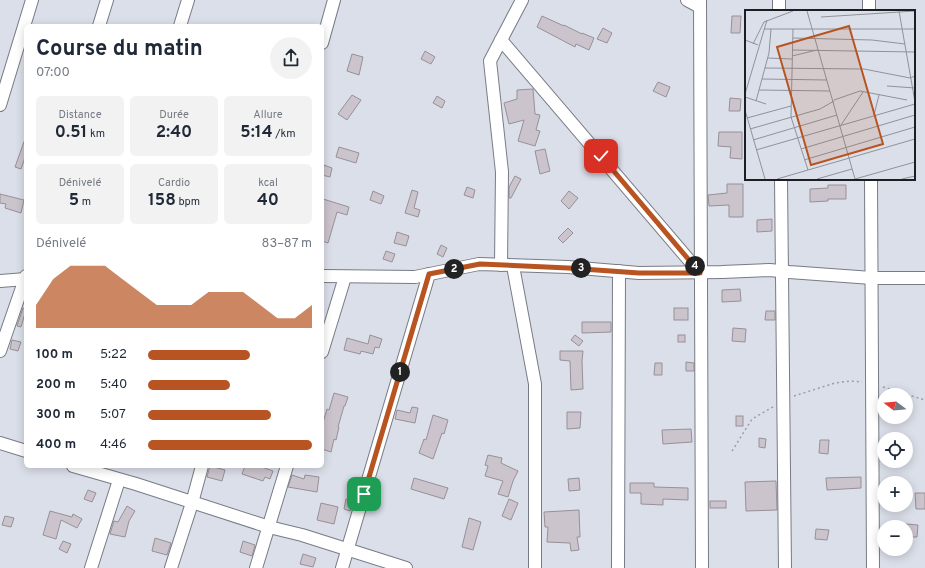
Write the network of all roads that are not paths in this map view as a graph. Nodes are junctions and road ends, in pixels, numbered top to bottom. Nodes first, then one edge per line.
1 (32, 0) edge
2 (107, 0) edge
3 (188, 0) edge
4 (334, 0) edge
5 (522, 0) edge
6 (687, 0) edge
7 (700, 4) edge
8 (25, 24) edge
9 (100, 24) edge
10 (181, 24) edge
11 (24, 26) edge
12 (324, 36) edge
13 (501, 40) junction
14 (0, 105) edge
15 (781, 180) edge
16 (871, 180) edge
17 (501, 265) junction
18 (513, 266) junction
19 (619, 271) junction
20 (782, 271) junction
21 (700, 273) junction
22 (429, 274) junction
23 (324, 276) edge
24 (345, 277) junction
25 (24, 278) edge
26 (872, 278) junction
27 (925, 278) edge
28 (0, 281) edge
29 (24, 284) edge
30 (324, 345) edge
31 (0, 351) edge
32 (0, 443) edge
33 (24, 450) edge
34 (87, 468) edge
35 (201, 468) edge
36 (286, 468) edge
37 (101, 470) edge
38 (119, 480) junction
39 (192, 502) junction
40 (269, 528) junction
41 (348, 549) junction
42 (91, 568) edge
43 (171, 568) edge
44 (256, 568) edge
45 (342, 568) edge
46 (406, 568) edge
47 (535, 568) edge
48 (618, 568) edge
49 (702, 568) edge
50 (785, 568) edge
51 (873, 568) edge

1 - 8 street
2 - 9 street
3 - 10 street
4 - 12 street
5 - 13 street
6 - 7 street
7 - 21 street
11 - 14 street
13 - 17 street
13 - 21 street
15 - 20 street
16 - 26 street
17 - 18 street
17 - 22 street
18 - 19 street
18 - 47 street
19 - 21 street
19 - 48 street
20 - 21 street
20 - 26 street
20 - 50 street
21 - 49 street
22 - 24 street
22 - 41 street
23 - 24 street
24 - 30 street
25 - 28 street
26 - 27 street
26 - 51 street
29 - 31 street
32 - 33 street
34 - 37 street
35 - 39 street
36 - 40 street
37 - 38 street
38 - 39 street
38 - 42 street
39 - 40 street
39 - 43 street
40 - 41 street
40 - 44 street
41 - 45 street
41 - 46 street

